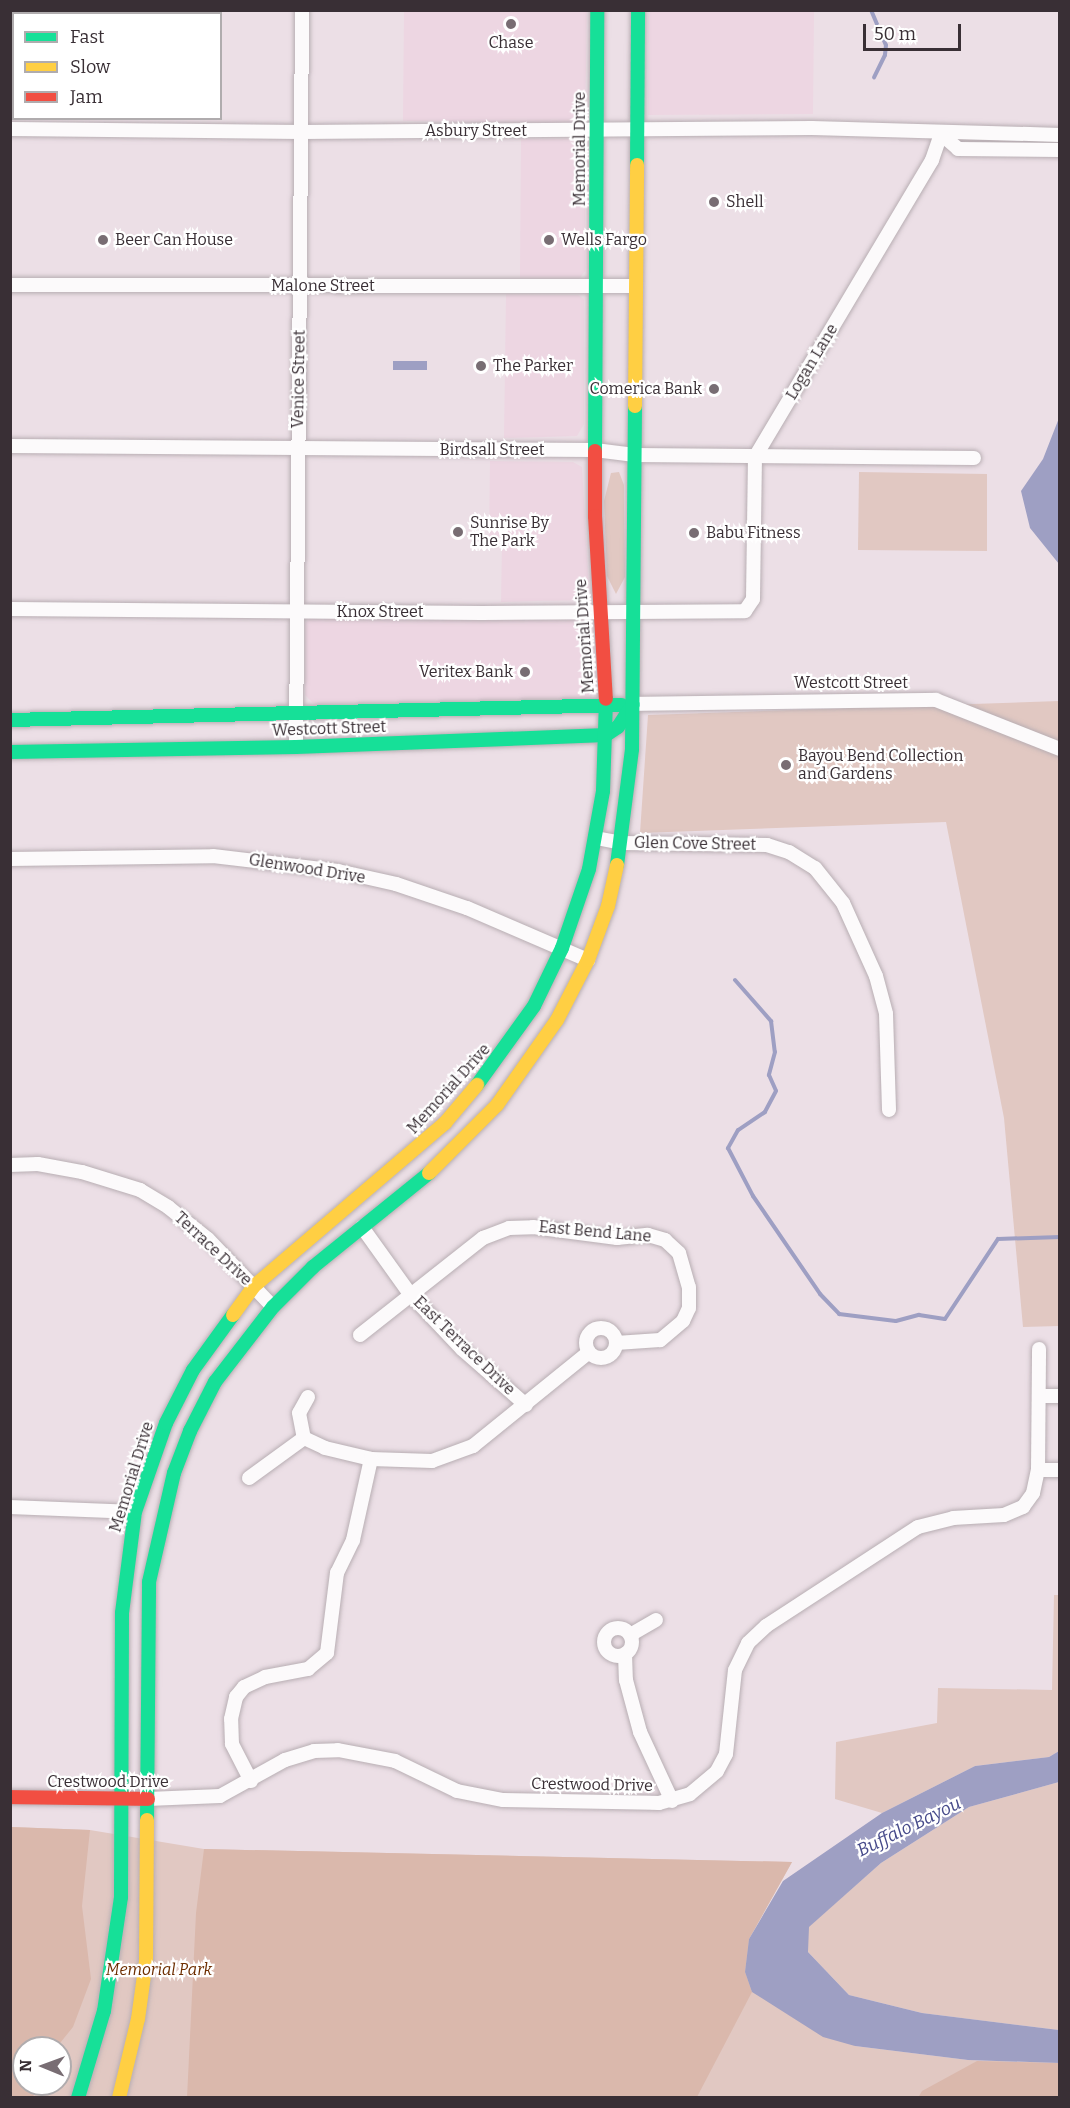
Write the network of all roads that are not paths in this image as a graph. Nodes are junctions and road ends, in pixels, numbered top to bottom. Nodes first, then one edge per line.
1 (302, 10) edge
2 (597, 10) edge
3 (638, 10) edge
4 (170, 125) edge
5 (10, 129) edge
6 (596, 130) junction
7 (637, 130) junction
8 (301, 132) junction
9 (941, 134) junction
10 (1042, 135) junction
11 (1059, 135) edge
12 (1041, 149) junction
13 (1059, 150) edge
14 (10, 285) edge
15 (636, 286) junction
16 (300, 287) junction
17 (596, 287) junction
18 (10, 446) edge
19 (298, 448) junction
20 (595, 450) junction
21 (635, 455) junction
22 (755, 457) junction
23 (974, 458) dead end
24 (10, 609) edge
25 (749, 609) joint
26 (635, 610) junction
27 (298, 612) junction
28 (601, 612) junction
29 (633, 704) junction
30 (606, 708) junction
31 (441, 712) junction
32 (296, 714) junction
33 (10, 720) edge
34 (606, 735) junction
35 (442, 741) junction
36 (297, 747) junction
37 (1059, 749) edge
38 (10, 752) edge
39 (596, 838) junction
40 (622, 843) junction
41 (10, 859) edge
42 (562, 948) junction
43 (588, 960) junction
44 (511, 1042) junction
45 (889, 1110) dead end
46 (484, 1118) junction
47 (10, 1165) edge
48 (345, 1208) junction
49 (362, 1227) junction
50 (253, 1287) junction
51 (410, 1294) junction
52 (273, 1307) junction
53 (360, 1335) dead end
54 (616, 1343) junction
55 (1039, 1349) dead end
56 (589, 1352) junction
57 (193, 1370) junction
58 (215, 1382) junction
59 (1039, 1396) junction
60 (1059, 1396) edge
61 (308, 1397) dead end
62 (526, 1405) junction
63 (304, 1438) junction
64 (371, 1459) junction
65 (1038, 1470) junction
66 (1059, 1470) edge
67 (249, 1478) dead end
68 (10, 1507) edge
69 (135, 1512) junction
70 (149, 1582) junction
71 (656, 1620) dead end
72 (630, 1635) junction
73 (625, 1654) junction
74 (251, 1781) junction
75 (10, 1797) edge
76 (122, 1798) junction
77 (148, 1799) junction
78 (672, 1801) junction
79 (78, 2097) edge
80 (119, 2097) edge

1 - 8 street, Venice Street
2 - 6 main road, Memorial Drive
3 - 7 main road
4 - 5 street, Asbury Street
4 - 8 street, Asbury Street
6 - 7 street, Asbury Street
6 - 8 street, Asbury Street
6 - 17 main road, Memorial Drive
7 - 9 street, Asbury Street
7 - 15 main road
8 - 16 street, Venice Street
9 - 10 street, Asbury Street
9 - 12 street
9 - 22 street, Logan Lane
10 - 11 street, Asbury Street
10 - 12 street
12 - 13 street
14 - 16 street, Malone Street
15 - 17 street, Malone Street
15 - 21 main road
16 - 17 street, Malone Street
16 - 19 street, Venice Street
17 - 20 main road, Memorial Drive
18 - 19 street, Birdsall Street
19 - 20 street, Birdsall Street
19 - 27 street, Venice Street
20 - 21 street, Birdsall Street
20 - 28 main road, Memorial Drive
21 - 22 street, Birdsall Street
21 - 26 main road
22 - 23 street, Birdsall Street
22 - 25 street, Logan Lane
24 - 27 street, Knox Street
25 - 26 street, Knox Street
26 - 28 street, Knox Street
26 - 29 main road
27 - 28 street, Knox Street
27 - 32 street, Venice Street
28 - 30 main road, Memorial Drive
29 - 30 main road, Westcott Street
29 - 34 main road
29 - 37 street, Westcott Street
29 - 40 main road
30 - 31 main road, Westcott Street
30 - 34 main road, Memorial Drive
31 - 32 main road, Westcott Street
31 - 35 main road
32 - 33 main road, Westcott Street
32 - 36 street, Venice Street
34 - 35 main road, Westcott Street
34 - 39 main road, Memorial Drive
35 - 36 main road, Westcott Street
36 - 38 main road, Westcott Street
39 - 40 street, Glen Cove Street
39 - 42 main road, Memorial Drive
40 - 43 main road
40 - 45 street, Glen Cove Street
41 - 42 street, Glenwood Drive
42 - 43 street, Glenwood Drive
42 - 44 main road, Memorial Drive
43 - 46 main road
44 - 46 main road
44 - 48 main road, Memorial Drive
46 - 49 main road
47 - 50 street, Terrace Drive
48 - 49 main road
48 - 50 main road, Memorial Drive
49 - 51 street, East Terrace Drive
49 - 52 main road
50 - 52 street, Terrace Drive
50 - 57 main road, Memorial Drive
51 - 53 street, East Bend Lane
51 - 54 street, East Bend Lane
51 - 62 street, East Terrace Drive
52 - 58 main road
54 - 56 street, East Bend Lane
54 - 56 street
55 - 59 street, Crestwood Drive
56 - 62 street
57 - 58 main road
57 - 69 main road, Memorial Drive
58 - 70 main road
59 - 60 street
59 - 65 street, Crestwood Drive
61 - 63 street
62 - 64 street
63 - 64 street
63 - 67 street
64 - 74 street
65 - 66 street
65 - 78 street, Crestwood Drive
68 - 69 street
69 - 70 main road
69 - 76 main road, Memorial Drive
70 - 77 main road
71 - 72 street
72 - 73 street
72 - 73 street
73 - 78 street
74 - 77 street, Crestwood Drive
74 - 78 street, Crestwood Drive
75 - 76 main road, Crestwood Drive
76 - 77 main road, Crestwood Drive
76 - 79 main road, Memorial Drive
77 - 80 main road

